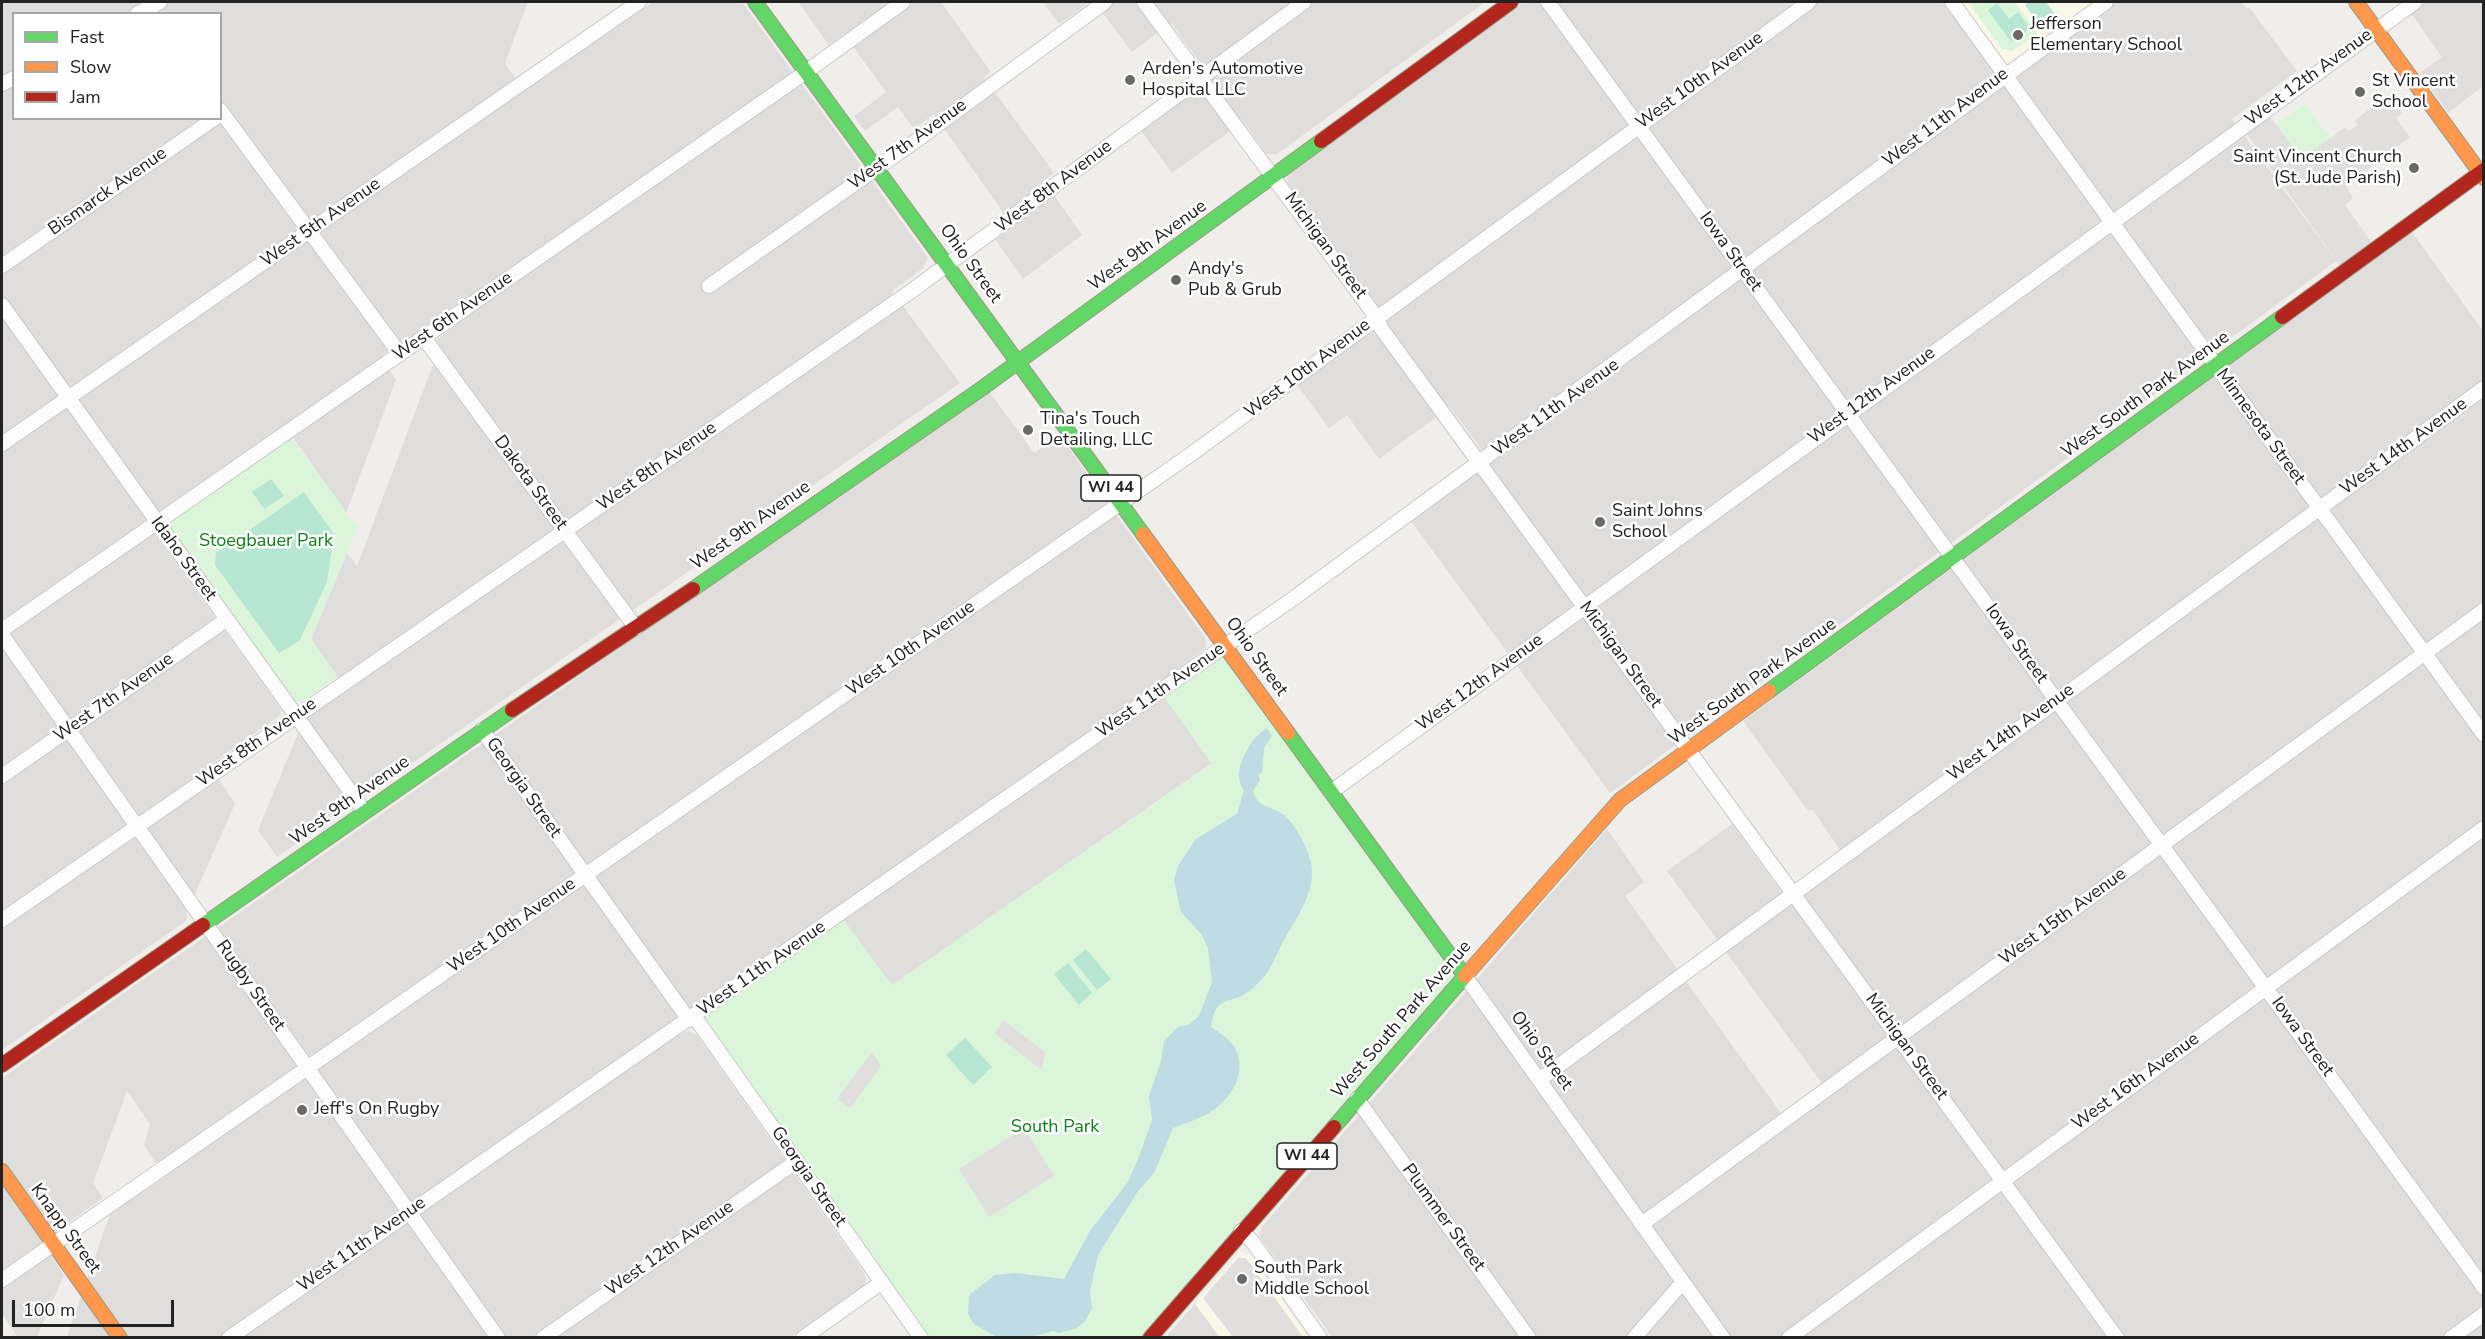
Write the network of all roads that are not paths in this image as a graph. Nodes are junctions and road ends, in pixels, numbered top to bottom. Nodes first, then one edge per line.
1 (160, 2) edge
2 (639, 2) edge
3 (755, 2) edge
4 (903, 2) edge
5 (1105, 2) edge
6 (1144, 2) edge
7 (1304, 2) edge
8 (1511, 2) edge
9 (1548, 2) edge
10 (1809, 2) edge
11 (1952, 2) edge
12 (2106, 2) edge
13 (2356, 2) edge
14 (2415, 2) edge
15 (143, 12) edge
16 (2377, 29) junction
17 (806, 72) junction
18 (2005, 75) junction
19 (1199, 79) junction
20 (222, 117) edge
21 (211, 120) edge
22 (1638, 126) junction
23 (876, 168) junction
24 (2482, 174) edge
25 (1274, 176) junction
26 (2111, 222) junction
27 (310, 230) junction
28 (948, 264) junction
29 (2, 266) edge
30 (1743, 270) junction
31 (710, 286) dead end
32 (2, 305) edge
33 (1377, 318) junction
34 (424, 338) junction
35 (400, 354) junction
36 (1020, 362) junction
37 (2216, 366) junction
38 (2484, 388) edge
39 (68, 398) junction
40 (1849, 412) junction
41 (2, 444) edge
42 (1480, 464) junction
43 (1121, 503) junction
44 (2320, 509) junction
45 (156, 523) junction
46 (565, 531) junction
47 (1954, 559) junction
48 (1584, 606) junction
49 (2484, 610) edge
50 (226, 620) junction
51 (636, 628) junction
52 (2, 633) edge
53 (1225, 646) junction
54 (2424, 653) junction
55 (2057, 700) junction
56 (297, 716) junction
57 (67, 730) junction
58 (482, 730) junction
59 (2484, 735) edge
60 (1690, 750) junction
61 (2, 776) edge
62 (1331, 792) junction
63 (365, 812) junction
64 (137, 827) junction
65 (2484, 828) edge
66 (2162, 845) junction
67 (585, 875) junction
68 (1792, 893) junction
69 (2, 920) edge
70 (206, 923) junction
71 (1465, 976) junction
72 (2265, 987) junction
73 (692, 1018) junction
74 (1899, 1036) junction
75 (2, 1065) edge
76 (309, 1068) junction
77 (1539, 1080) junction
78 (1357, 1099) junction
79 (797, 1161) junction
80 (2, 1171) edge
81 (2003, 1180) junction
82 (408, 1212) junction
83 (1642, 1224) junction
84 (1241, 1231) junction
85 (53, 1244) junction
86 (2, 1281) edge
87 (882, 1282) junction
88 (1683, 1282) junction
89 (2484, 1288) edge
90 (2484, 1314) edge
91 (120, 1338) edge
92 (229, 1338) edge
93 (498, 1338) edge
94 (543, 1338) edge
95 (803, 1338) edge
96 (921, 1338) edge
97 (1150, 1338) edge
98 (1320, 1338) edge
99 (1529, 1338) edge
100 (1635, 1338) edge
101 (1723, 1338) edge
102 (1789, 1338) edge
103 (2117, 1338) edge
104 (2451, 1338) edge

1 - 15 street
2 - 27 street, West 5th Avenue
3 - 17 main road, Ohio Street / WI 44
4 - 17 street, West 6th Avenue
5 - 23 street, West 7th Avenue
6 - 19 street, Michigan Street
7 - 19 street, West 8th Avenue
8 - 25 main road, West 9th Avenue
9 - 22 street, Iowa Street
10 - 22 street, West 10th Avenue
11 - 18 street, Minnesota Street
12 - 18 street, West 11th Avenue
13 - 16 main road
14 - 16 street, West 12th Avenue
16 - 24 main road
16 - 26 street, West 12th Avenue
17 - 23 main road, Ohio Street / WI 44
17 - 34 street, West 6th Avenue
18 - 26 street, Minnesota Street
18 - 30 street, West 11th Avenue
19 - 25 street, Michigan Street
19 - 28 street, West 8th Avenue
20 - 27 street
21 - 29 street, Bismarck Avenue
22 - 30 street, Iowa Street
22 - 33 street, West 10th Avenue
23 - 28 main road, Ohio Street / WI 44
23 - 31 street, West 7th Avenue
24 - 37 main road, West South Park Avenue
25 - 33 street, Michigan Street
25 - 36 main road, West 9th Avenue
26 - 37 street, Minnesota Street
26 - 40 street, West 12th Avenue
27 - 35 street
27 - 39 street, West 5th Avenue
28 - 36 main road, Ohio Street / WI 44
28 - 46 street, West 8th Avenue
30 - 40 street, Iowa Street
30 - 42 street, West 11th Avenue
32 - 39 street, Idaho Street
33 - 42 street, Michigan Street
33 - 43 street, West 10th Avenue
34 - 35 street, West 6th Avenue
34 - 46 street, Dakota Street
35 - 45 street, West 6th Avenue
36 - 43 main road, Ohio Street / WI 44
36 - 51 main road, West 9th Avenue
37 - 44 street, Minnesota Street
37 - 47 main road, West South Park Avenue
38 - 44 street, West 14th Avenue
39 - 41 street, West 5th Avenue
39 - 45 street, Idaho Street
40 - 47 street, Iowa Street
40 - 48 street, West 12th Avenue
42 - 48 street, Michigan Street
42 - 53 street, West 11th Avenue
43 - 53 main road, Ohio Street / WI 44
43 - 67 street, West 10th Avenue
44 - 54 street, Minnesota Street
44 - 55 street, West 14th Avenue
45 - 50 street, Idaho Street
45 - 52 street, West 6th Avenue
46 - 51 street, Dakota Street
46 - 56 street, West 8th Avenue
47 - 55 street, Iowa Street
47 - 60 main road, West South Park Avenue
48 - 60 street, Michigan Street
48 - 62 street, West 12th Avenue
49 - 54 street, West 15th Avenue
50 - 56 street, Idaho Street
50 - 57 street, West 7th Avenue
51 - 58 main road, West 9th Avenue
52 - 57 street, Rugby Street
53 - 62 main road, Ohio Street / WI 44
53 - 73 street, West 11th Avenue
54 - 59 street, Minnesota Street
54 - 66 street, West 15th Avenue
55 - 66 street, Iowa Street
55 - 68 street, West 14th Avenue
56 - 63 street, Idaho Street
56 - 64 street, West 8th Avenue
57 - 61 street, West 7th Avenue
57 - 64 street, Rugby Street
58 - 63 main road, West 9th Avenue
58 - 67 street, Georgia Street
60 - 68 street, Michigan Street
60 - 71 main road, West South Park Avenue
62 - 71 main road, Ohio Street / WI 44
63 - 70 main road, West 9th Avenue
64 - 69 street, West 8th Avenue
64 - 70 street, Rugby Street
65 - 72 street, West 16th Avenue
66 - 72 street, Iowa Street
66 - 74 street, West 15th Avenue
67 - 73 street, Georgia Street
67 - 76 street, West 10th Avenue
68 - 74 street, Michigan Street
68 - 77 street, West 14th Avenue
70 - 75 main road, West 9th Avenue
70 - 76 street, Rugby Street
71 - 77 street, Ohio Street
71 - 78 main road, West South Park Avenue / WI 44
72 - 81 street, West 16th Avenue
72 - 89 street, Iowa Street
73 - 79 street, Georgia Street
73 - 82 street, West 11th Avenue
74 - 81 street, Michigan Street
74 - 83 street, West 15th Avenue
76 - 82 street, Rugby Street
76 - 85 street, West 10th Avenue
77 - 83 street, Ohio Street
78 - 84 main road, West South Park Avenue / WI 44
78 - 99 street, Plummer Street
79 - 87 street, Georgia Street
79 - 94 street, West 12th Avenue
80 - 85 main road, Knapp Street
81 - 102 street, West 16th Avenue
81 - 103 street, Michigan Street
82 - 92 street, West 11th Avenue
82 - 93 street, Rugby Street
83 - 88 street, Ohio Street
84 - 97 main road, West South Park Avenue / WI 44
84 - 98 street
85 - 86 street, West 10th Avenue
85 - 91 main road, Knapp Street
87 - 95 street
87 - 96 street, Georgia Street
88 - 100 street
88 - 101 street, Ohio Street
90 - 104 street

